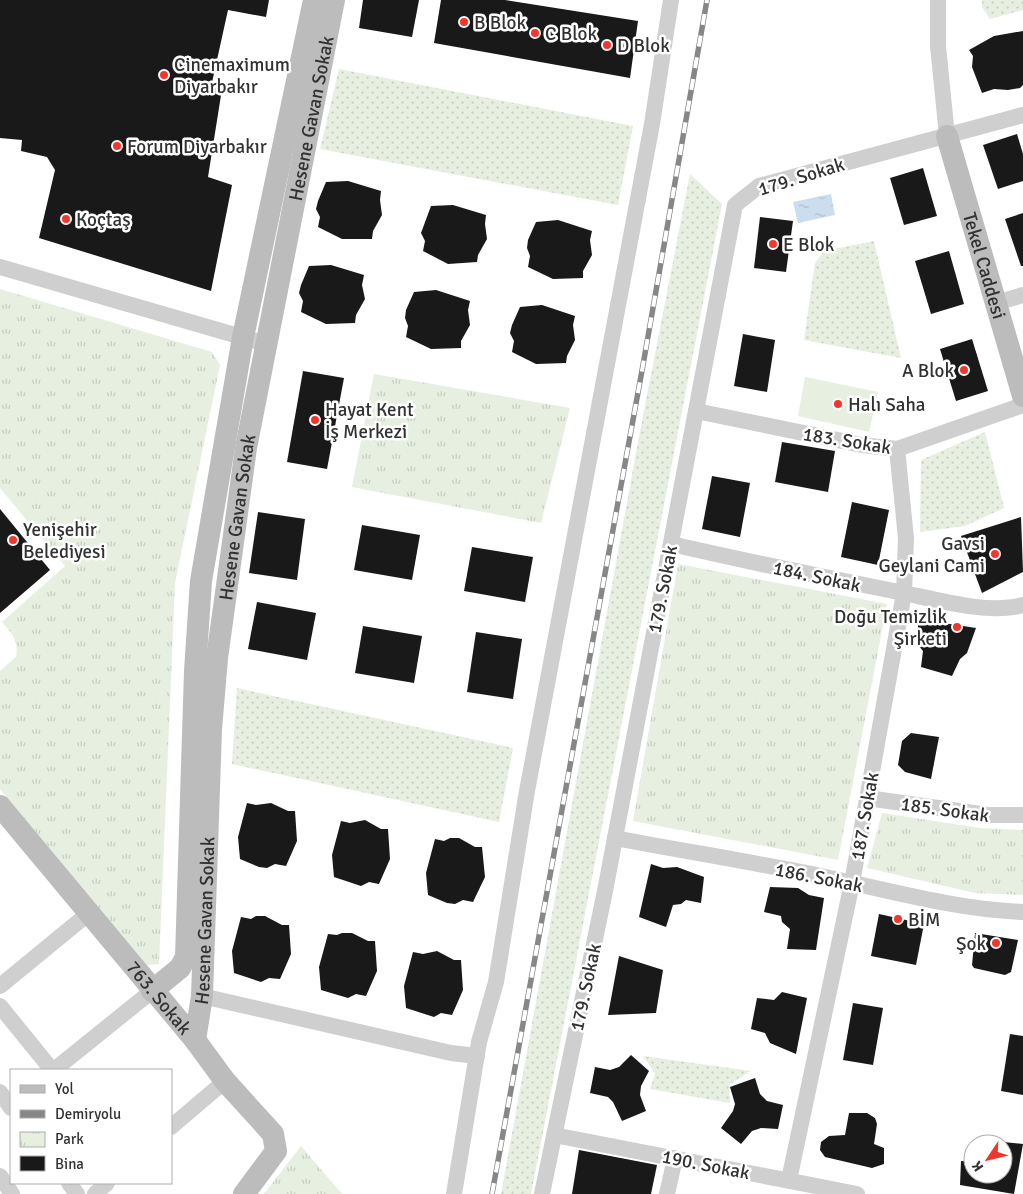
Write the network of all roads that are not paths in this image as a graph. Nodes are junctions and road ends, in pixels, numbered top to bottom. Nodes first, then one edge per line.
1 (314, 0) edge
2 (334, 0) edge
3 (671, 0) edge
4 (938, 0) edge
5 (1023, 114) edge
6 (947, 136) junction
7 (0, 266) edge
8 (1023, 295) edge
9 (996, 303) junction
10 (243, 337) junction
11 (266, 344) junction
12 (1023, 396) edge
13 (1023, 405) edge
14 (696, 411) junction
15 (897, 449) junction
16 (670, 544) junction
17 (904, 593) junction
18 (1023, 605) edge
19 (867, 798) junction
20 (0, 806) edge
21 (1023, 815) edge
22 (615, 838) junction
23 (852, 883) junction
24 (1023, 912) edge
25 (89, 913) junction
26 (0, 986) edge
27 (152, 991) junction
28 (202, 996) junction
29 (0, 1006) edge
30 (195, 1040) junction
31 (477, 1056) junction
32 (52, 1069) edge
33 (54, 1069) edge
34 (225, 1082) junction
35 (172, 1126) edge
36 (554, 1136) junction
37 (675, 1158) junction
38 (0, 1176) edge
39 (790, 1180) junction
40 (70, 1184) edge
41 (106, 1184) edge
42 (12, 1194) edge
43 (78, 1194) edge
44 (95, 1194) edge
45 (244, 1194) edge
46 (454, 1194) edge
47 (542, 1194) edge
48 (667, 1194) edge
49 (857, 1194) edge

1 - 10 street
2 - 11 street, Hesene Gavan Sokak
3 - 31 street
4 - 6 street
5 - 6 street, 179. Sokak
6 - 9 street, Tekel Caddesi
6 - 14 street, 179. Sokak
7 - 10 street
8 - 9 street
9 - 12 street, Tekel Caddesi
10 - 11 street
10 - 27 street
11 - 28 street, Hesene Gavan Sokak
13 - 15 street, 183. Sokak
14 - 15 street, 183. Sokak
14 - 16 street, 179. Sokak
15 - 17 street, 187. Sokak
16 - 17 street, 184. Sokak
16 - 22 street, 179. Sokak
17 - 18 street, 184. Sokak
17 - 19 street, 187. Sokak
19 - 21 street, 185. Sokak
19 - 23 street, 187. Sokak
20 - 25 street, 763. Sokak
22 - 23 street, 186. Sokak
22 - 36 street, 179. Sokak
23 - 24 street, 186. Sokak
23 - 39 street, 187. Sokak
25 - 26 street
25 - 27 street, 763. Sokak
27 - 30 street, 763. Sokak
27 - 33 street
28 - 30 street, Hesene Gavan Sokak
28 - 31 street
29 - 32 street
30 - 34 street, 763. Sokak
31 - 46 street
34 - 35 street
34 - 45 street, 763. Sokak
36 - 37 street, 190. Sokak
36 - 47 street, 179. Sokak
37 - 39 street, 190. Sokak
37 - 48 street
38 - 42 street
39 - 49 street, 190. Sokak
40 - 43 street
41 - 44 street

